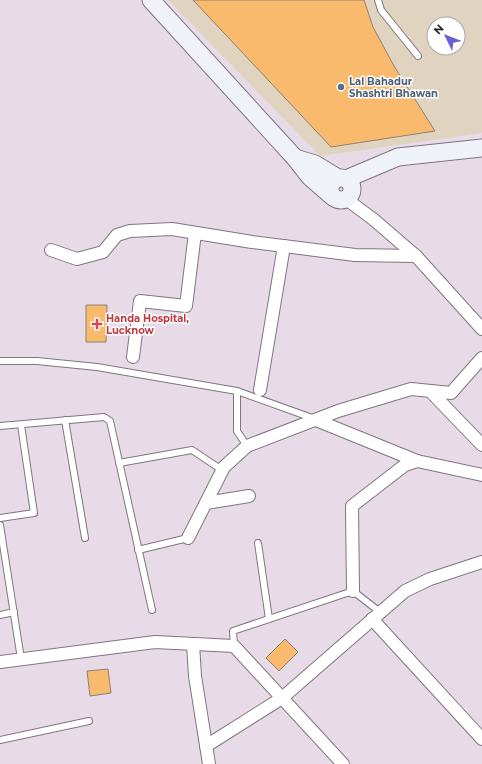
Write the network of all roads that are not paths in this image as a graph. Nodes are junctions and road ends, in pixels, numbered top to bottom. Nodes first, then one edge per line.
1 (151, 0) edge
2 (378, 0) edge
3 (418, 56) dead end
4 (482, 148) edge
5 (343, 189) junction
6 (194, 233) junction
7 (284, 246) junction
8 (51, 250) dead end
9 (416, 256) junction
10 (482, 329) edge
11 (132, 357) dead end
12 (482, 358) edge
13 (0, 361) edge
14 (260, 390) dead end
15 (237, 391) junction
16 (430, 391) junction
17 (65, 420) junction
18 (316, 420) junction
19 (21, 424) junction
20 (0, 426) edge
21 (482, 445) edge
22 (248, 446) junction
23 (417, 461) junction
24 (119, 463) junction
25 (222, 470) junction
26 (482, 475) edge
27 (249, 496) dead end
28 (206, 503) junction
29 (0, 518) edge
30 (0, 525) edge
31 (85, 538) dead end
32 (188, 538) joint
33 (258, 543) dead end
34 (138, 550) junction
35 (482, 562) edge
36 (3, 565) edge
37 (353, 591) junction
38 (152, 610) dead end
39 (14, 612) junction
40 (0, 615) edge
41 (376, 616) junction
42 (269, 619) junction
43 (193, 644) junction
44 (234, 646) junction
45 (21, 660) junction
46 (0, 662) edge
47 (282, 698) junction
48 (90, 720) dead end
49 (482, 739) edge
50 (0, 740) edge
51 (206, 746) junction
52 (209, 764) edge
53 (343, 764) edge

1 - 5 street
2 - 3 lane
4 - 5 street
5 - 9 street
6 - 7 street
6 - 8 street
6 - 11 street
7 - 9 street
7 - 14 street
9 - 10 street
12 - 16 street
13 - 15 lane
15 - 18 lane
15 - 22 lane
16 - 18 street
16 - 21 street
17 - 19 lane
17 - 24 lane
17 - 31 lane
18 - 22 street
18 - 23 street
19 - 20 lane
19 - 29 lane
22 - 25 street
23 - 26 street
23 - 37 street
24 - 25 lane
24 - 34 lane
25 - 28 street
27 - 28 street
28 - 32 street
30 - 36 lane
32 - 34 lane
33 - 42 lane
34 - 38 lane
35 - 41 street
36 - 39 lane
37 - 41 lane
37 - 42 lane
39 - 40 lane
39 - 45 lane
41 - 47 street
41 - 49 street
42 - 44 lane
43 - 44 street
43 - 45 street
43 - 51 street
44 - 47 street
45 - 46 street
47 - 51 street
47 - 53 street
48 - 50 lane
51 - 52 street

